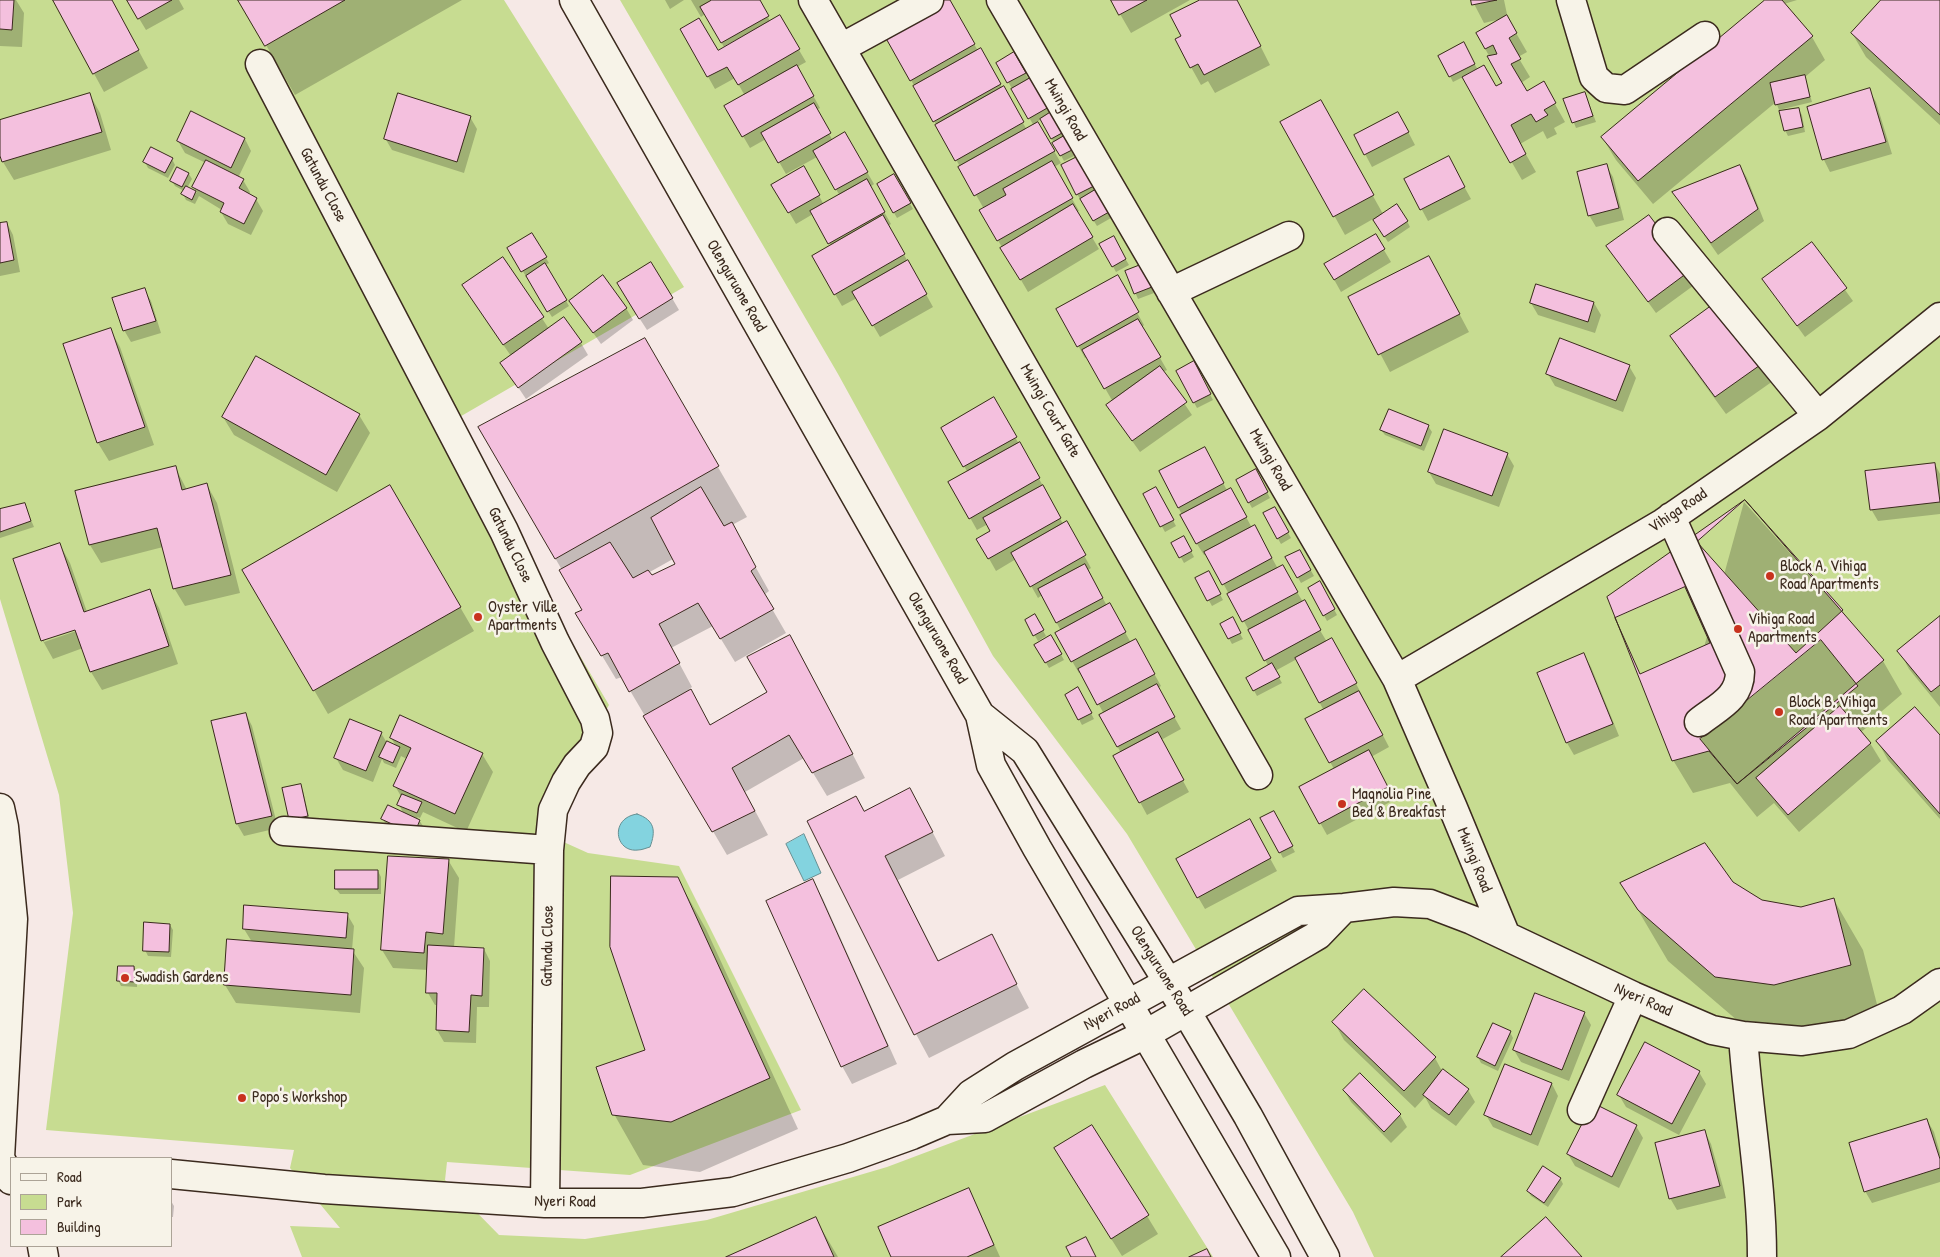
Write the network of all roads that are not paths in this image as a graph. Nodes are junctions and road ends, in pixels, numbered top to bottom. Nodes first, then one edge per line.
1 (574, 0) edge
2 (813, 0) edge
3 (929, 0) edge
4 (1571, 0) edge
5 (1006, 2) edge
6 (1704, 36) dead end
7 (842, 48) junction
8 (260, 64) dead end
9 (1666, 232) dead end
10 (1289, 236) dead end
11 (1171, 292) junction
12 (1940, 317) edge
13 (1818, 416) junction
14 (1672, 517) junction
15 (1397, 679) junction
16 (980, 715) junction
17 (1699, 722) dead end
18 (1258, 774) dead end
19 (0, 808) edge
20 (284, 831) dead end
21 (549, 850) junction
22 (1344, 908) junction
23 (1506, 936) junction
24 (1167, 982) junction
25 (1937, 990) edge
26 (1633, 996) junction
27 (1129, 1003) junction
28 (1186, 1011) junction
29 (1146, 1034) junction
30 (1743, 1036) junction
31 (1582, 1110) dead end
32 (947, 1120) junction
33 (0, 1158) edge
34 (172, 1174) edge
35 (10, 1178) edge
36 (545, 1203) junction
37 (1276, 1257) edge
38 (1325, 1257) edge
39 (1762, 1257) edge

1 - 16 street, Olenguruone Road
2 - 7 street, Mwingi Court Gate
3 - 7 street
4 - 6 street
5 - 11 street, Mwingi Road
7 - 18 street, Mwingi Court Gate
8 - 21 street, Gatundu Close
9 - 13 street
10 - 11 street
11 - 15 street, Mwingi Road
12 - 13 street, Vihiga Road
13 - 14 street, Vihiga Road
14 - 15 street, Vihiga Road
14 - 17 street
15 - 23 street, Mwingi Road
16 - 24 street, Olenguruone Road
16 - 27 street
19 - 33 street
20 - 21 street
21 - 36 street, Gatundu Close
22 - 23 street, Nyeri Road
22 - 24 street, Nyeri Road
22 - 28 street, Nyeri Road
23 - 26 street, Nyeri Road
24 - 27 street, Nyeri Road
24 - 28 street, Olenguruone Road
25 - 30 street, Nyeri Road
26 - 30 street, Nyeri Road
26 - 31 street
27 - 29 street
27 - 32 street, Nyeri Road
28 - 29 street, Nyeri Road
28 - 38 street, Olenguruone Road
29 - 32 street, Nyeri Road
29 - 37 street
30 - 39 street
32 - 36 street, Nyeri Road
33 - 35 street
34 - 36 street, Nyeri Road

